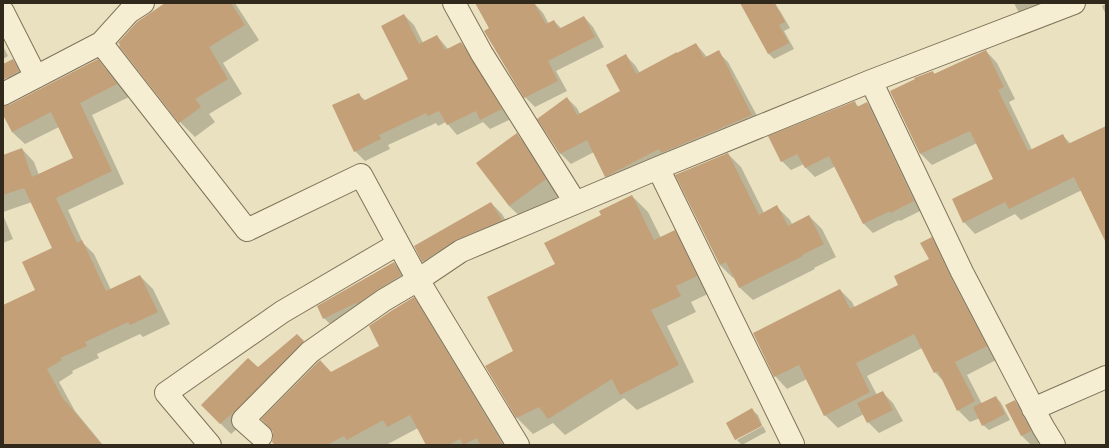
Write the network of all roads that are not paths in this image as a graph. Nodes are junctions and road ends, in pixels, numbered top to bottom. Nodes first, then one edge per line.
1 (143, 3) edge
2 (454, 3) edge
3 (1074, 3) edge
4 (3, 12) edge
5 (101, 44) junction
6 (36, 77) junction
7 (871, 81) junction
8 (3, 94) edge
9 (658, 168) junction
10 (576, 202) junction
11 (398, 244) junction
12 (418, 280) junction
13 (1106, 377) edge
14 (1033, 408) junction
15 (262, 442) edge
16 (210, 445) edge
17 (518, 445) edge
18 (793, 445) edge
19 (1054, 445) edge

1 - 5 street
2 - 10 street
3 - 7 street
4 - 6 street
5 - 6 street
5 - 11 street
6 - 8 street
7 - 9 street
7 - 14 street
9 - 10 street
9 - 18 street
10 - 12 street
11 - 12 street
11 - 16 street
12 - 15 street
12 - 17 street
13 - 14 street
14 - 19 street

